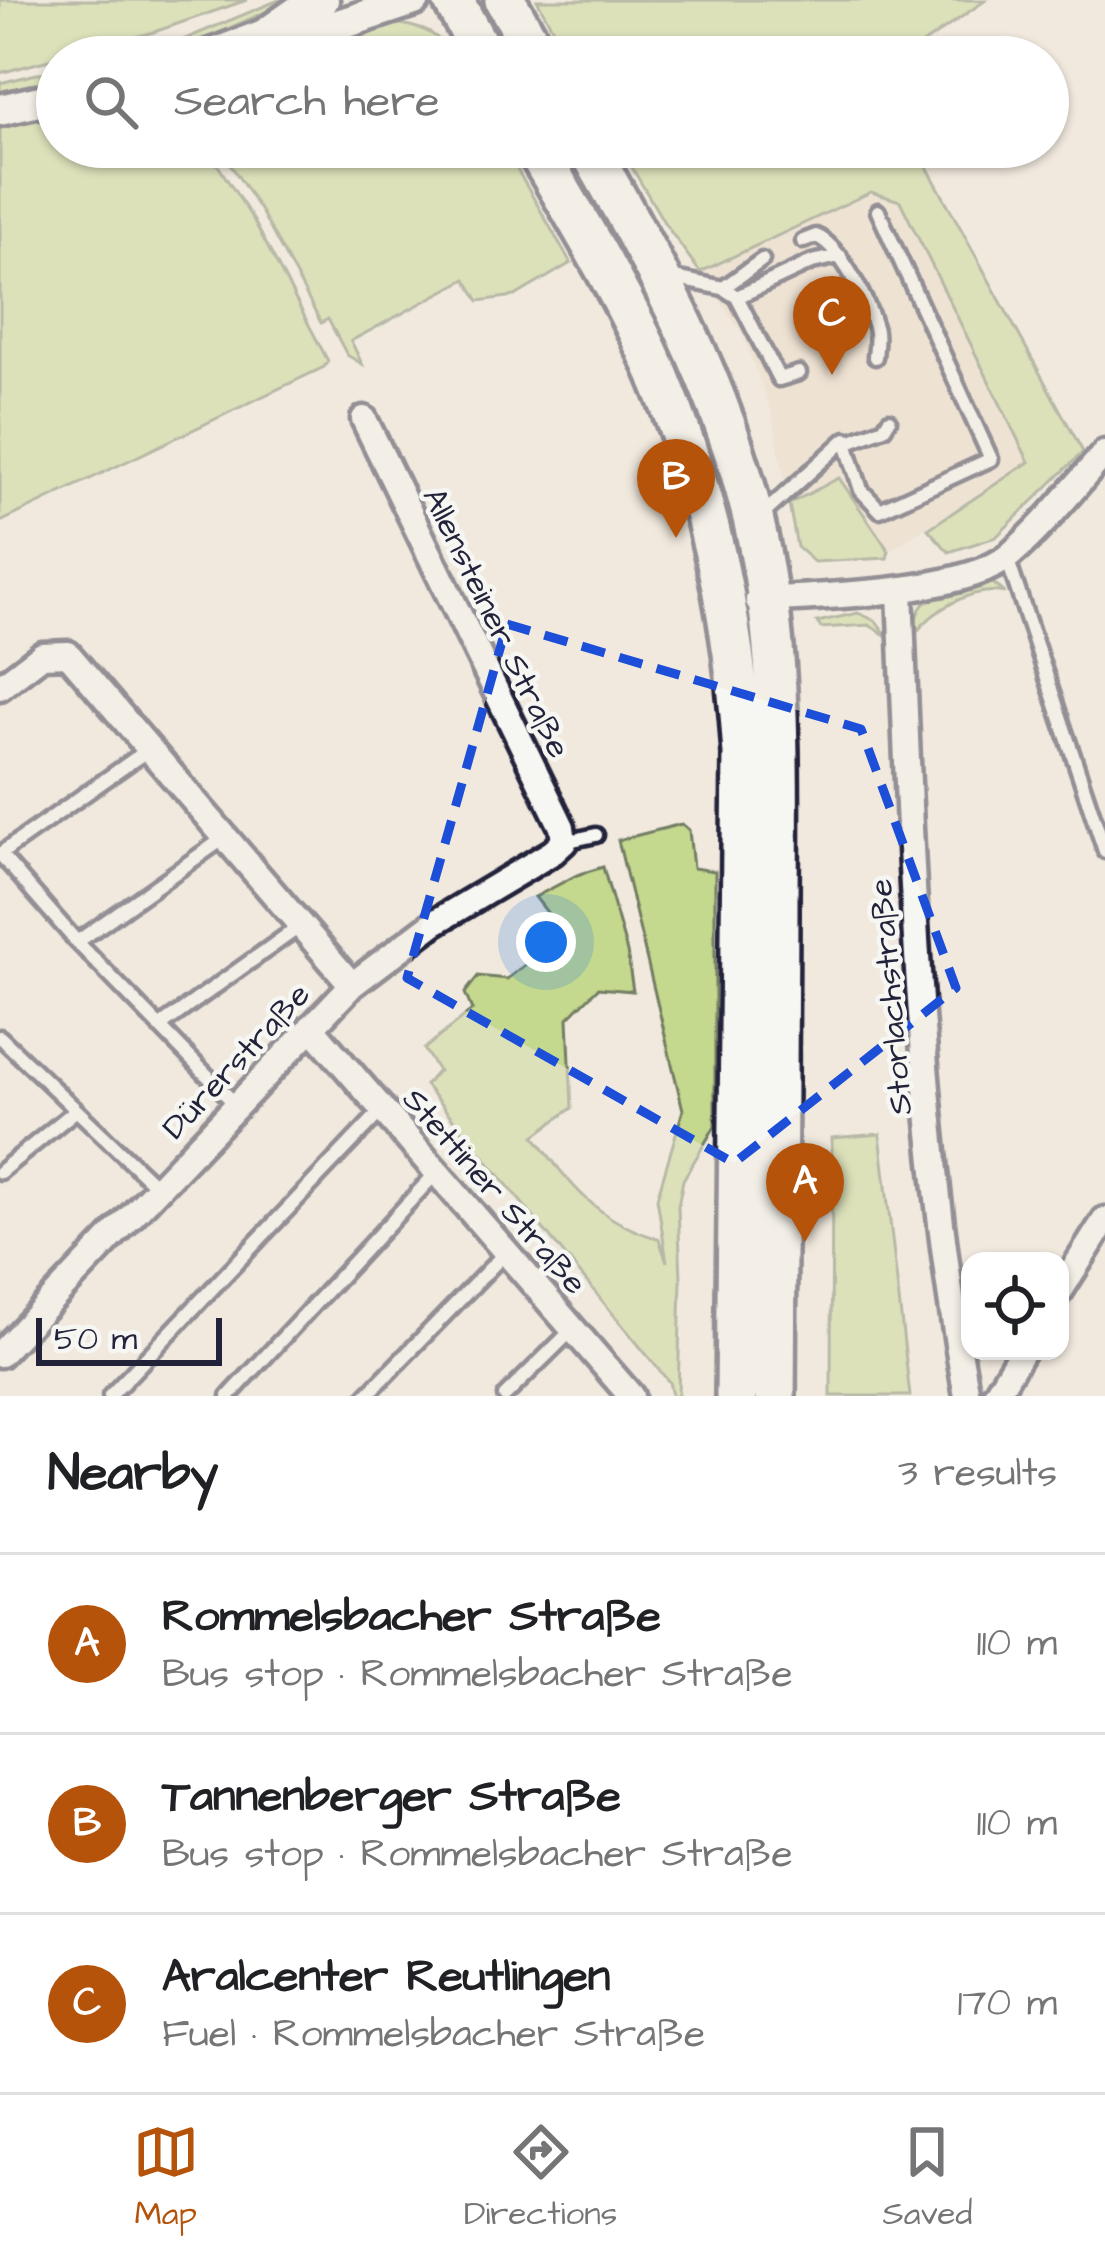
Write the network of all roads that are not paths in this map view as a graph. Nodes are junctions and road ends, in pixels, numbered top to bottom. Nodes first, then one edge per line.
1 (323, 0) edge
2 (414, 0) edge
3 (453, 0) edge
4 (505, 0) edge
5 (264, 35) joint
6 (473, 36) edge
7 (526, 36) edge
8 (36, 102) edge
9 (0, 110) edge
10 (547, 168) edge
11 (600, 168) edge
12 (878, 211) dead end
13 (803, 241) dead end
14 (840, 256) junction
15 (762, 260) dead end
16 (662, 276) junction
17 (723, 288) junction
18 (737, 297) junction
19 (875, 358) dead end
20 (799, 373) dead end
21 (364, 419) dead end
22 (889, 420) dead end
23 (845, 439) junction
24 (1105, 453) edge
25 (754, 521) junction
26 (1007, 559) junction
27 (900, 591) junction
28 (770, 599) junction
29 (725, 601) junction
30 (0, 686) edge
31 (149, 749) junction
32 (596, 835) dead end
33 (224, 838) junction
34 (558, 847) junction
35 (1105, 851) edge
36 (0, 854) edge
37 (300, 926) junction
38 (77, 941) junction
39 (352, 985) junction
40 (159, 1027) junction
41 (311, 1028) junction
42 (0, 1037) edge
43 (237, 1106) junction
44 (383, 1109) junction
45 (75, 1111) junction
46 (0, 1172) edge
47 (437, 1172) junction
48 (159, 1189) junction
49 (1105, 1220) edge
50 (505, 1253) junction
51 (1069, 1277) edge
52 (572, 1330) junction
53 (0, 1354) edge
54 (1016, 1360) edge
55 (110, 1396) edge
56 (229, 1396) edge
57 (366, 1396) edge
58 (505, 1396) edge
59 (631, 1396) edge
60 (736, 1396) edge
61 (775, 1396) edge
62 (967, 1396) edge
63 (994, 1396) edge

1 - 5 street
2 - 5 street
3 - 6 main road
4 - 7 main road
8 - 9 street
10 - 29 main road
11 - 16 main road
12 - 23 lane
13 - 14 lane
14 - 18 lane
14 - 19 lane
15 - 17 lane
16 - 17 lane
16 - 25 main road
17 - 18 lane
18 - 20 lane
21 - 34 street, Allensteiner Straße
22 - 23 lane
23 - 25 lane
24 - 26 street
25 - 28 main road
26 - 27 street
26 - 35 lane
27 - 28 street
27 - 62 street, Storlachstraße
28 - 29 street
28 - 61 main road
29 - 60 main road
30 - 31 street
31 - 33 street
31 - 36 lane
32 - 34 lane
33 - 37 street
33 - 38 lane
34 - 39 street, Dürerstraße
36 - 38 lane
37 - 39 street
37 - 40 lane
38 - 40 lane
39 - 41 street, Dürerstraße
40 - 43 lane
41 - 43 street, Dürerstraße
41 - 44 street, Stettiner Straße
42 - 45 lane
43 - 48 street, Dürerstraße
44 - 47 street, Stettiner Straße
44 - 55 lane
45 - 46 lane
45 - 48 lane
47 - 50 street, Stettiner Straße
47 - 56 lane
48 - 53 street, Dürerstraße
49 - 51 street
50 - 52 street, Stettiner Straße
50 - 57 lane
52 - 58 lane
52 - 59 street, Stettiner Straße
54 - 63 street

